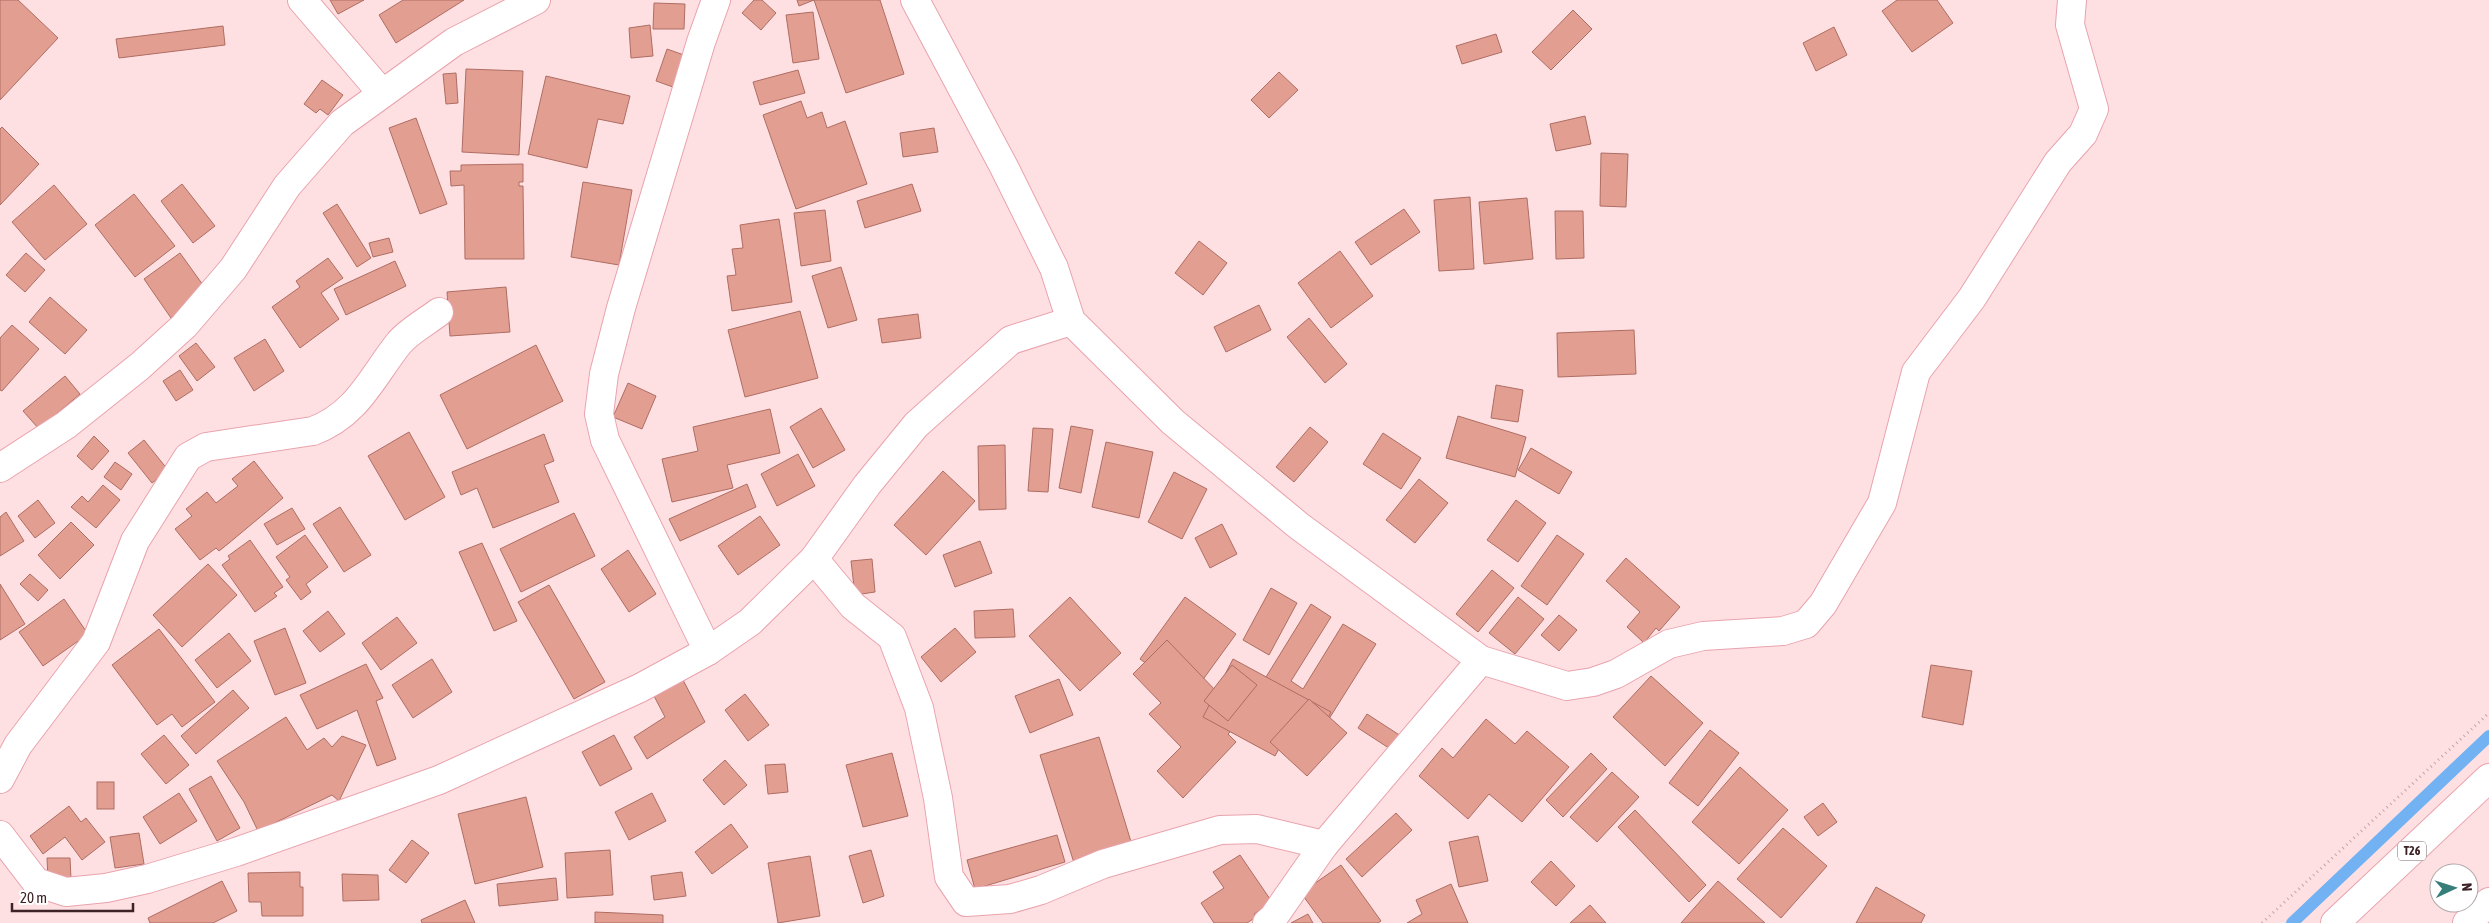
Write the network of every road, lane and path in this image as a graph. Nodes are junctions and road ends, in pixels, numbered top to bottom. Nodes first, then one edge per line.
1 (302, 0) edge
2 (536, 0) edge
3 (716, 0) edge
4 (915, 0) edge
5 (2072, 0) edge
6 (382, 93) junction
7 (439, 312) dead end
8 (1071, 321) junction
9 (0, 468) edge
10 (814, 559) junction
11 (708, 651) junction
12 (1481, 660) junction
13 (2489, 713) edge
14 (2489, 778) edge
15 (0, 780) edge
16 (0, 835) edge
17 (1324, 846) junction
18 (2489, 902) edge
19 (1267, 923) edge
20 (2262, 923) edge
21 (2335, 923) edge
22 (2467, 923) edge

1 - 6 main road
2 - 6 main road
3 - 11 main road
4 - 8 main road
5 - 12 main road
6 - 9 main road
7 - 15 main road
8 - 10 main road
8 - 12 main road
10 - 11 main road
10 - 17 main road
11 - 16 main road
12 - 17 main road
13 - 20 path
14 - 21 main road, T26
17 - 19 main road
18 - 22 main road

